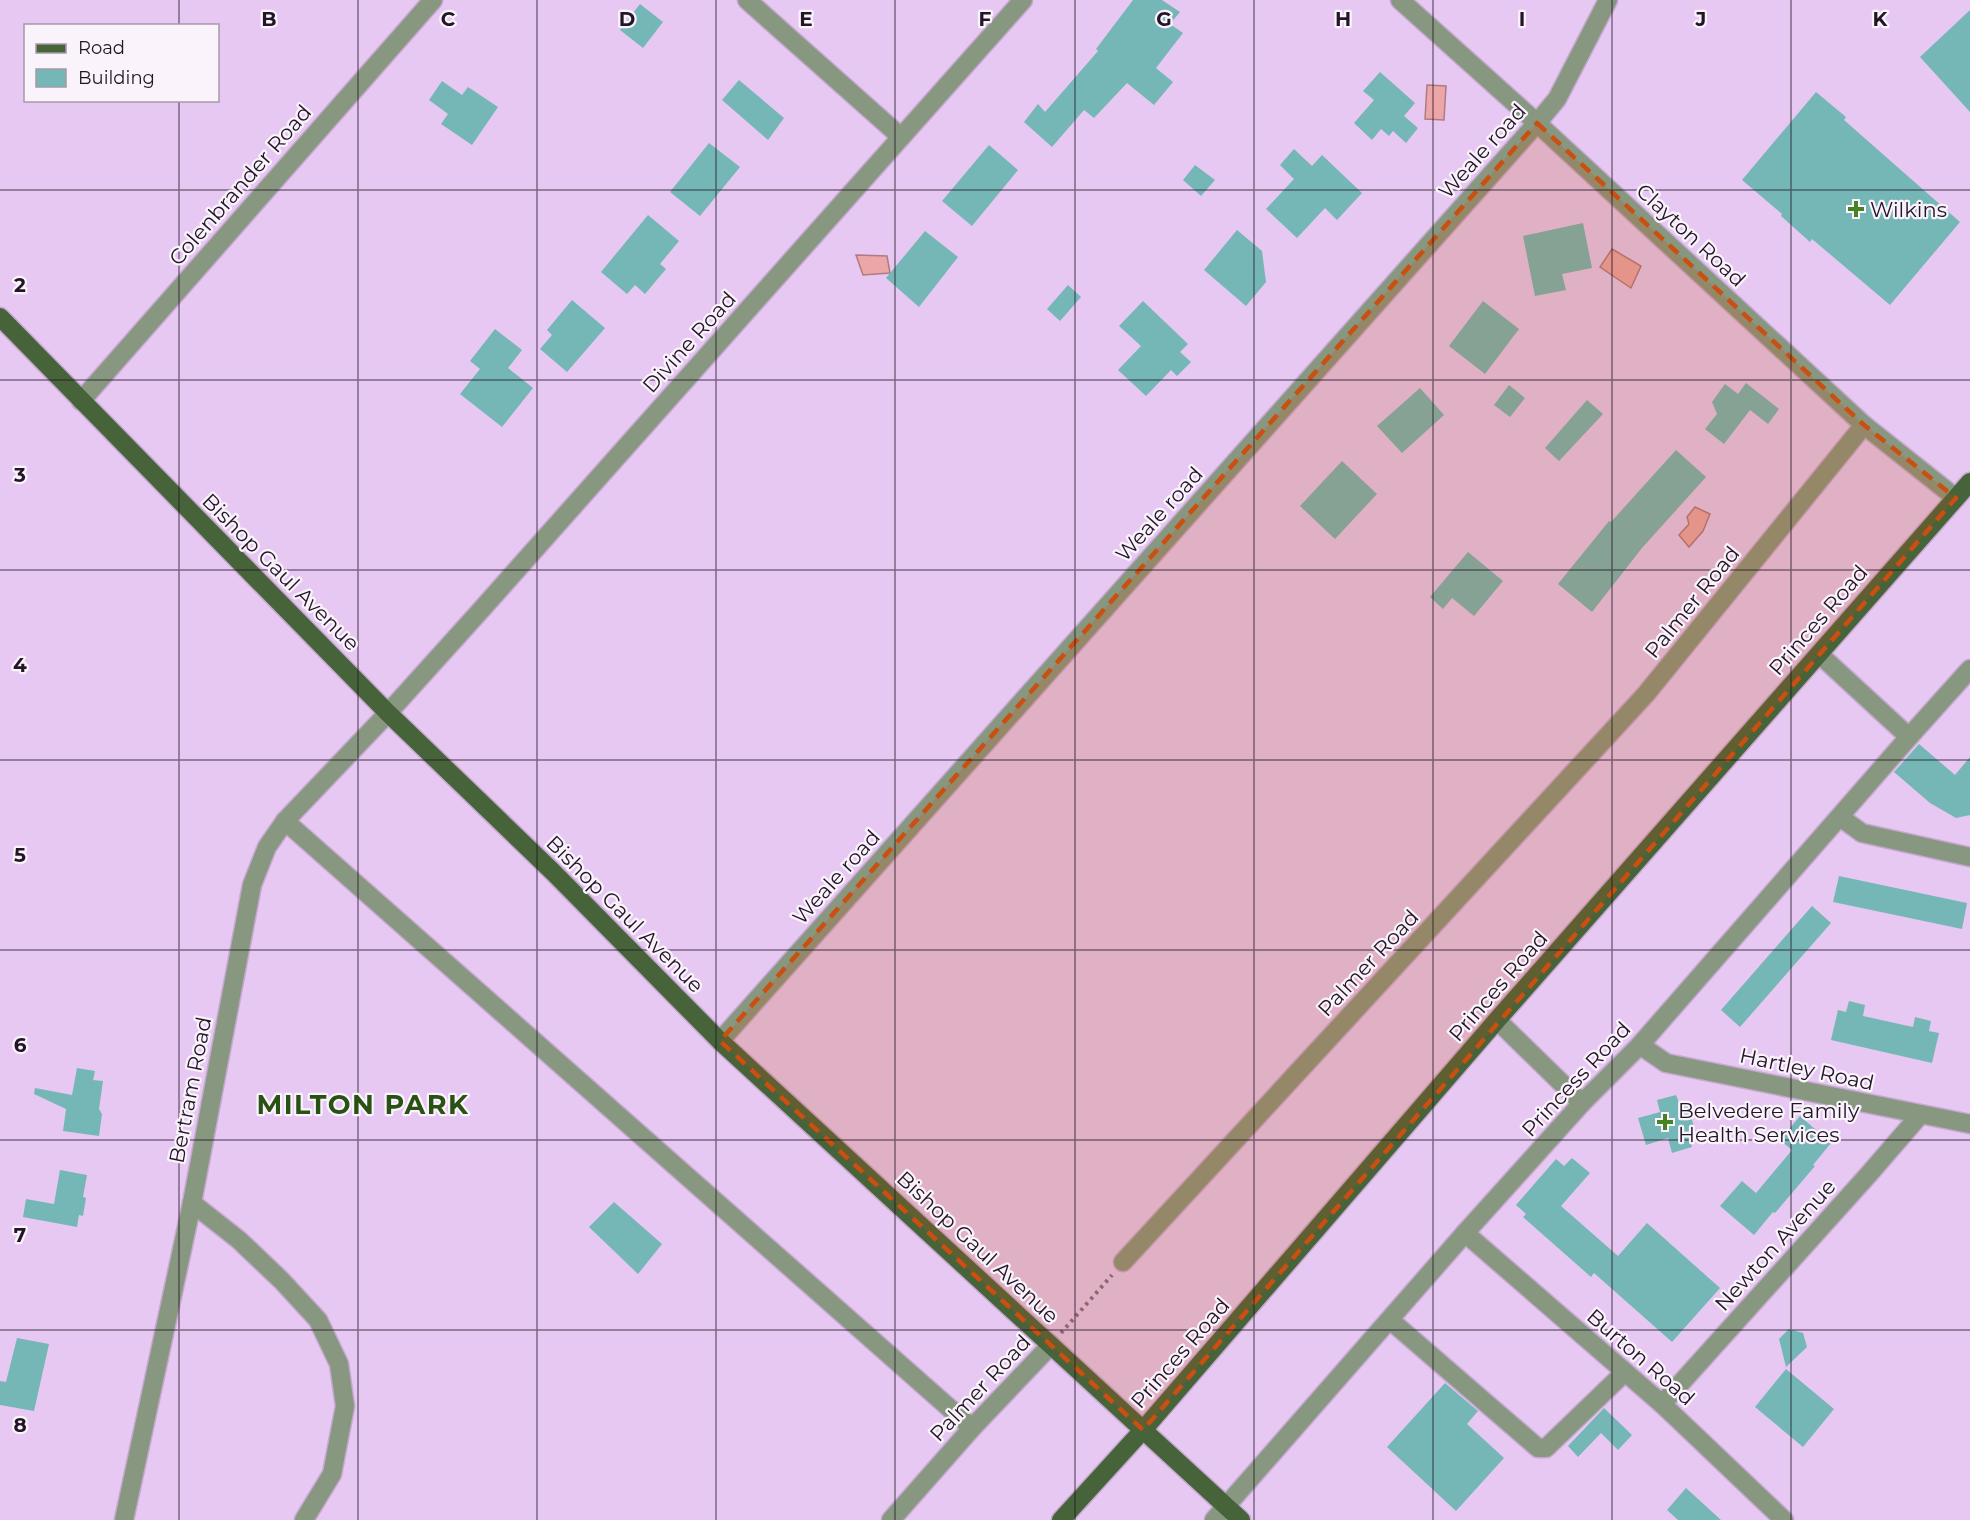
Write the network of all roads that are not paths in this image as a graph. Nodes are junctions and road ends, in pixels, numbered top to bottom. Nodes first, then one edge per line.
1 (433, 0) edge
2 (747, 0) edge
3 (1023, 0) edge
4 (1400, 0) edge
5 (1608, 0) edge
6 (1537, 123) junction
7 (901, 137) junction
8 (0, 317) edge
9 (81, 401) junction
10 (1864, 425) junction
11 (1970, 482) edge
12 (1956, 498) junction
13 (1819, 654) junction
14 (1970, 669) edge
15 (388, 713) junction
16 (1909, 737) junction
17 (1840, 818) junction
18 (285, 820) junction
19 (1970, 857) edge
20 (1497, 1020) junction
21 (720, 1041) junction
22 (1640, 1045) junction
23 (1582, 1103) junction
24 (1920, 1115) junction
25 (1970, 1124) edge
26 (192, 1203) junction
27 (1465, 1233) junction
28 (1123, 1262) road end
29 (1390, 1320) junction
30 (1051, 1345) junction
31 (1625, 1372) junction
32 (1662, 1404) junction
33 (972, 1428) junction
34 (1143, 1430) junction
35 (1220, 1513) edge
36 (124, 1520) edge
37 (304, 1520) edge
38 (891, 1520) edge
39 (1061, 1520) edge
40 (1241, 1520) edge
41 (1784, 1520) edge

1 - 9 street, Colenbrander Road
2 - 7 street
3 - 7 street, Divine Road
4 - 6 street, Clayton Road
5 - 6 street, Weale road
6 - 10 street, Clayton Road
6 - 21 street, Weale road
7 - 15 street, Divine Road
8 - 9 main road, Bishop Gaul Avenue
9 - 15 main road, Bishop Gaul Avenue
10 - 12 street, Clayton Road
10 - 28 street, Palmer Road
11 - 12 main road, Princes Road
12 - 13 main road, Princes Road
13 - 16 street
13 - 20 main road, Princes Road
14 - 16 street, Princess Road
15 - 18 street, Bertram Road
15 - 21 main road, Bishop Gaul Avenue
16 - 17 street, Princess Road
17 - 19 street
17 - 22 street, Princess Road
18 - 26 street, Bertram Road
18 - 33 street
20 - 23 street
20 - 34 main road, Princes Road
21 - 30 main road, Bishop Gaul Avenue
22 - 23 street, Princess Road
22 - 24 street, Hartley Road
23 - 27 street, Princess Road
24 - 25 street, Hartley Road
24 - 32 street, Newton Avenue
26 - 36 street, Bertram Road
26 - 37 street
27 - 29 street, Princess Road
27 - 31 street, Burton Road
29 - 31 street
29 - 35 street, Princess Road
30 - 33 street, Palmer Road
30 - 34 main road, Bishop Gaul Avenue
31 - 32 street, Burton Road
32 - 41 street, Burton Road
33 - 38 street, Palmer Road
34 - 35 main road, Bishop Gaul Avenue
34 - 39 main road, Princes Road
35 - 40 main road, Bishop Gaul Avenue

